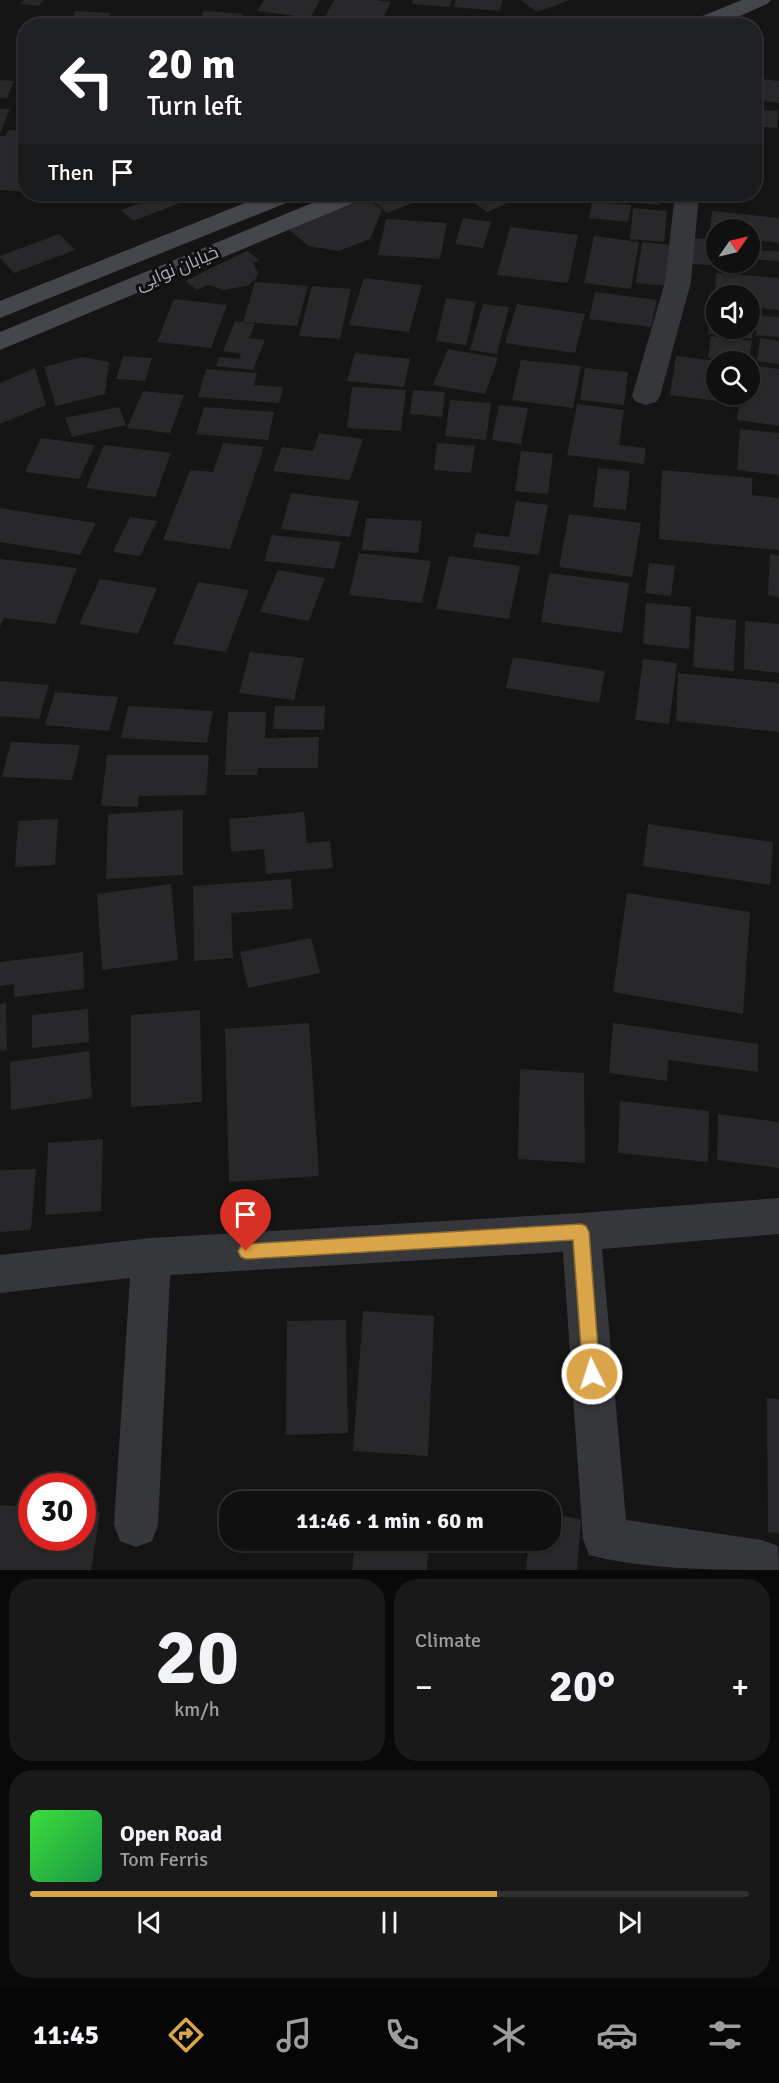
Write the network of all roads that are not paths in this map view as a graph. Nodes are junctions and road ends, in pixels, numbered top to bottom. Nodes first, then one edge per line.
1 (760, 14) edge
2 (739, 18) edge
3 (271, 201) edge
4 (337, 201) edge
5 (686, 201) edge
6 (0, 310) edge
7 (0, 342) edge
8 (646, 396) dead end
9 (779, 1216) edge
10 (581, 1232) junction
11 (151, 1257) junction
12 (0, 1274) edge
13 (136, 1525) dead end
14 (762, 1562) dead end

1 - 2 street
3 - 6 street, خیابان نوایی
4 - 7 street, خیابان نوایی
5 - 8 street
9 - 10 street
10 - 11 street
10 - 14 street
11 - 12 street
11 - 13 street

